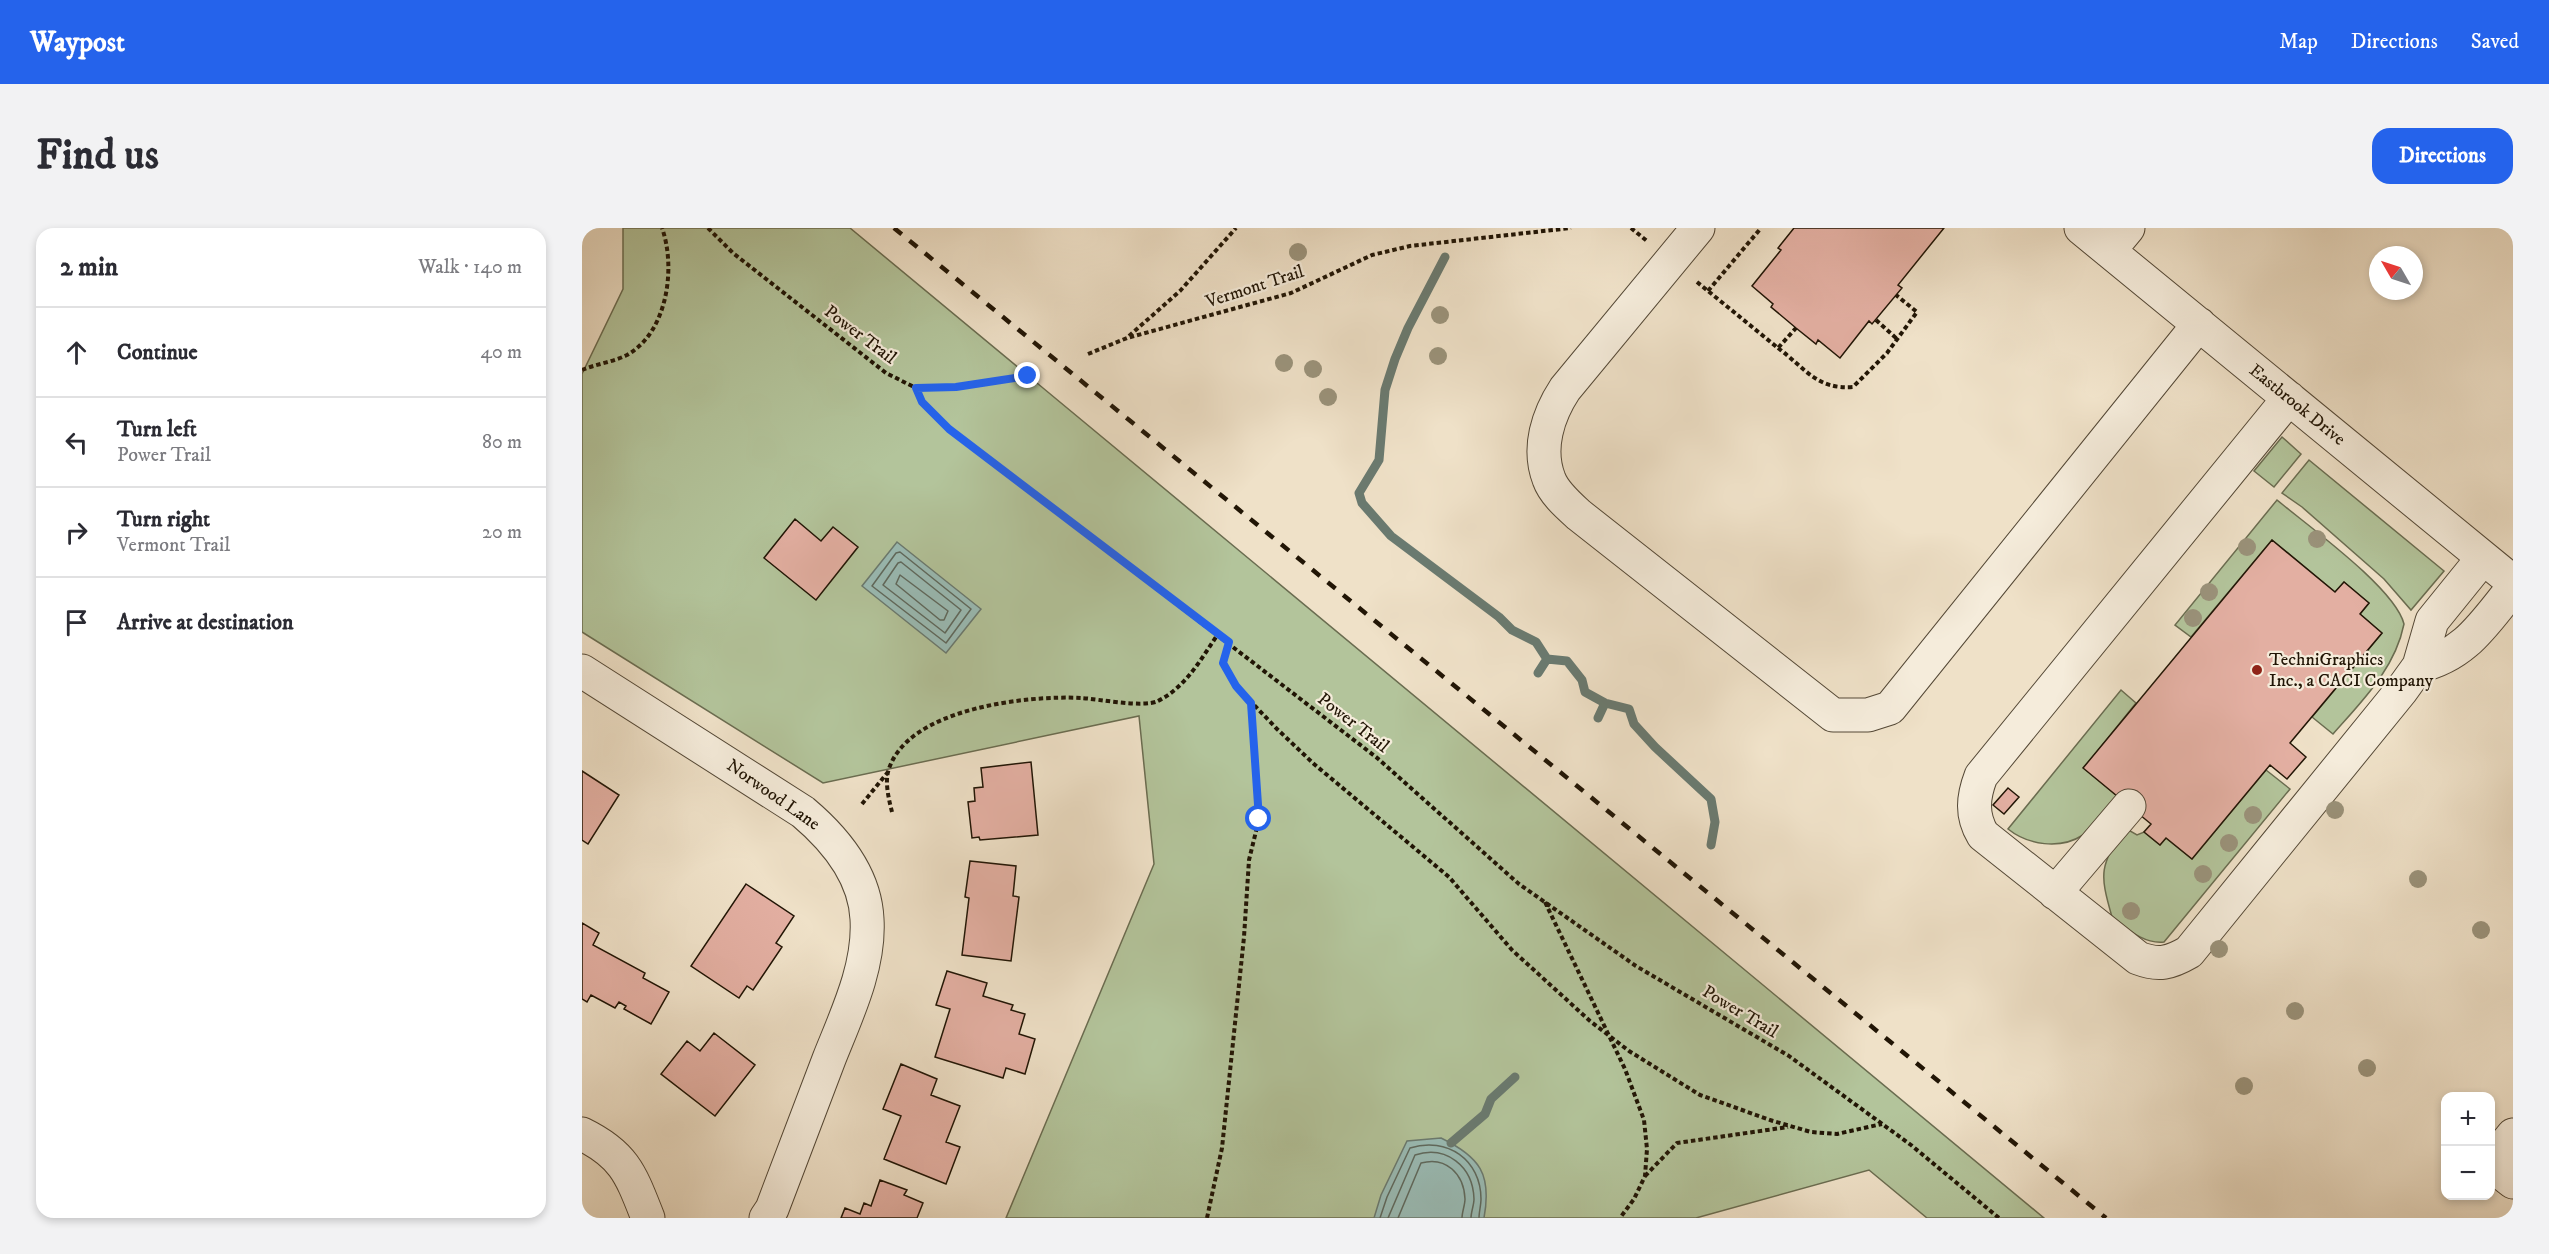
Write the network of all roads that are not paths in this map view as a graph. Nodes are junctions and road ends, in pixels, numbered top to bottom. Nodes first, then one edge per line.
1 (1698, 228) edge
2 (2081, 228) edge
3 (2119, 240) edge
4 (2199, 324) junction
5 (2289, 398) junction
6 (2505, 571) edge
7 (2419, 666) junction
8 (582, 671) edge
9 (2129, 806) dead end
10 (2055, 893) junction
11 (582, 1134) edge
12 (2513, 1135) edge
13 (2495, 1157) edge
14 (2495, 1167) edge
15 (2513, 1182) edge
16 (648, 1218) edge
17 (766, 1218) edge

1 - 4 street
2 - 3 street, Eastbrook Drive
3 - 4 street, Eastbrook Drive
4 - 5 street, Eastbrook Drive
5 - 6 street, Eastbrook Drive
5 - 10 street
6 - 7 street
6 - 7 street
7 - 10 street
8 - 17 street, Norwood Lane
9 - 10 street
11 - 16 street
12 - 13 street
14 - 15 street

